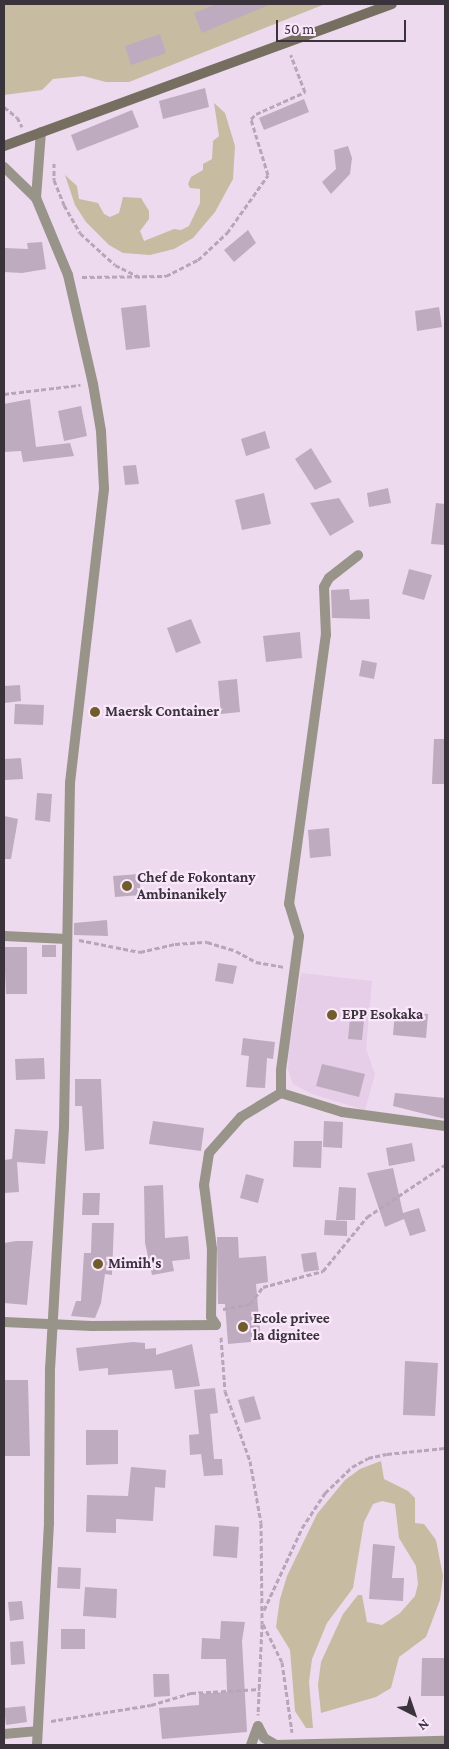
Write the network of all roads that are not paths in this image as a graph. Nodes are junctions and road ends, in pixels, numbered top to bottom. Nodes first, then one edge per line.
1 (392, 4) edge
2 (41, 132) junction
3 (4, 146) edge
4 (4, 167) edge
5 (36, 198) junction
6 (358, 555) dead end
7 (4, 936) edge
8 (67, 939) junction
9 (281, 1093) junction
10 (445, 1126) edge
11 (4, 1322) edge
12 (53, 1323) junction
13 (38, 1727) junction
14 (4, 1734) edge
15 (445, 1741) edge
16 (304, 1744) edge
17 (37, 1745) edge
18 (251, 1745) edge

1 - 2 main road
2 - 3 main road
2 - 5 street
4 - 5 street
5 - 8 street
6 - 9 street
7 - 8 street
8 - 12 street
9 - 10 street
9 - 12 street
11 - 12 street
12 - 13 street
13 - 14 street
13 - 17 street
15 - 16 street
16 - 18 street

